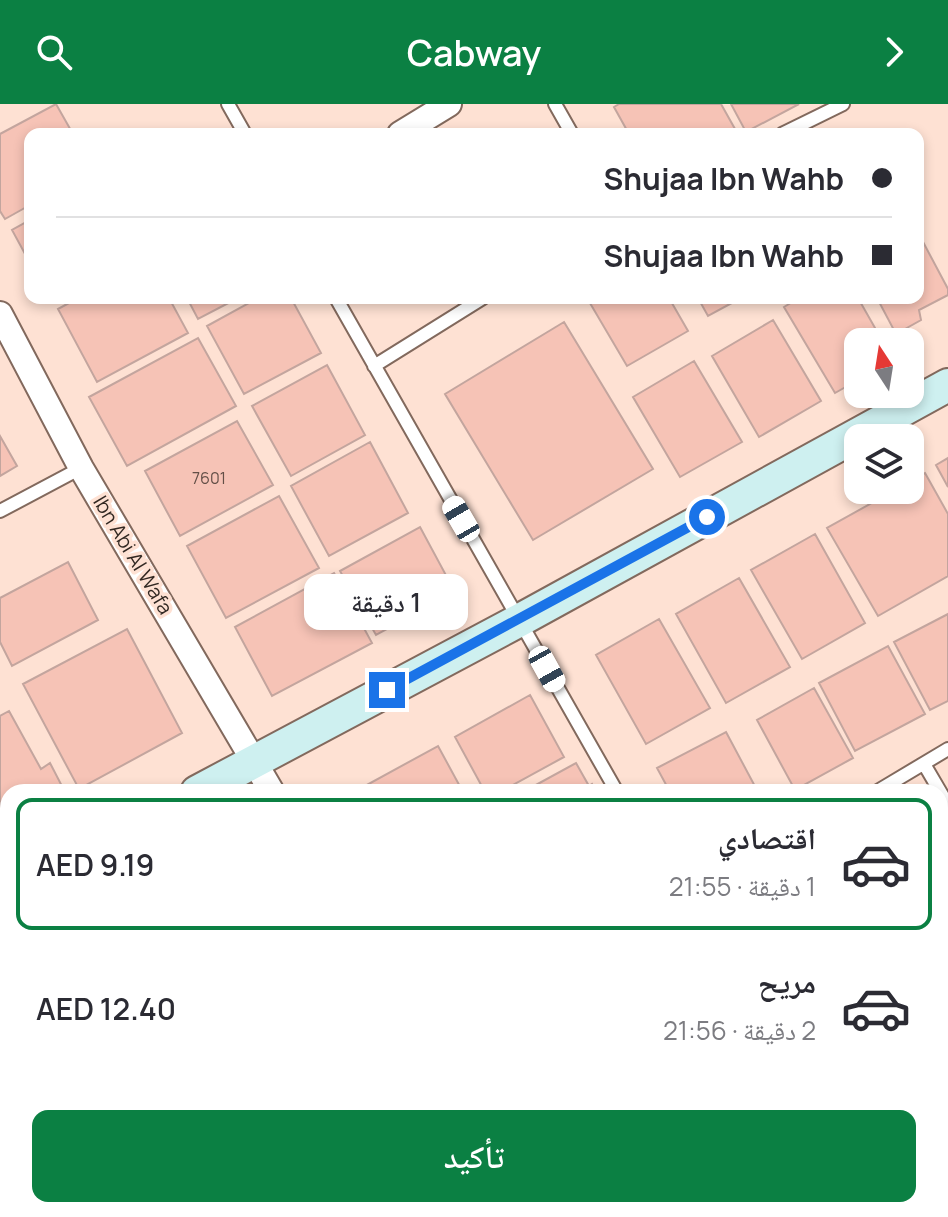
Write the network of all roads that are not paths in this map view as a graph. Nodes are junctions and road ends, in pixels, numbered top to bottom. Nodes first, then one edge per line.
1 (228, 104) edge
2 (449, 104) edge
3 (555, 104) edge
4 (843, 104) edge
5 (242, 128) edge
6 (410, 128) edge
7 (569, 128) edge
8 (794, 128) edge
9 (339, 304) edge
10 (473, 304) edge
11 (0, 314) edge
12 (374, 366) junction
13 (948, 385) edge
14 (81, 468) junction
15 (0, 511) edge
16 (520, 620) junction
17 (948, 749) edge
18 (255, 760) junction
19 (924, 764) junction
20 (212, 784) edge
21 (268, 784) edge
22 (612, 784) edge
23 (890, 784) edge
24 (936, 784) edge

1 - 5 lane
2 - 6 street
3 - 7 lane
4 - 8 lane
9 - 12 lane
10 - 12 lane
11 - 14 street, Ibn Abi Al Wafa
12 - 16 lane
13 - 16 street
14 - 15 lane
14 - 18 street, Ibn Abi Al Wafa
16 - 18 street
16 - 22 lane
17 - 19 lane
18 - 20 street
18 - 21 street, Ibn Abi Al Wafa
19 - 23 lane
19 - 24 lane

